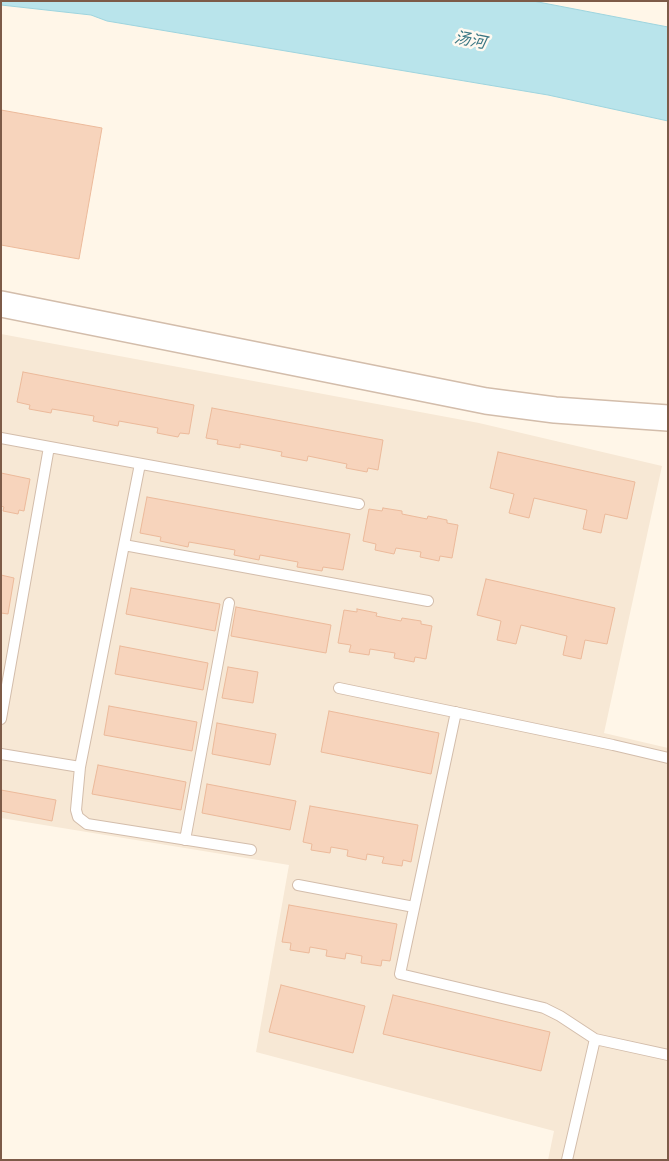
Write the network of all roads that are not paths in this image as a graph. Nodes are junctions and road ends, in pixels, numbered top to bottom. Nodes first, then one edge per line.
1 (1, 304) edge
2 (668, 418) edge
3 (1, 438) edge
4 (49, 447) junction
5 (140, 464) junction
6 (359, 504) dead end
7 (124, 545) junction
8 (428, 601) dead end
9 (229, 603) dead end
10 (339, 688) dead end
11 (456, 712) junction
12 (1, 719) edge
13 (1, 754) edge
14 (668, 758) edge
15 (80, 767) junction
16 (185, 840) junction
17 (251, 850) dead end
18 (298, 886) dead end
19 (414, 907) junction
20 (595, 1039) junction
21 (668, 1055) edge
22 (567, 1160) edge

1 - 2 street
3 - 4 lane
4 - 5 lane
4 - 12 lane
5 - 6 lane
5 - 7 lane
7 - 8 lane
7 - 15 lane
9 - 16 lane
10 - 11 lane
11 - 14 lane
11 - 19 lane
13 - 15 lane
15 - 16 lane
16 - 17 lane
18 - 19 lane
19 - 20 lane
20 - 21 lane
20 - 22 lane

